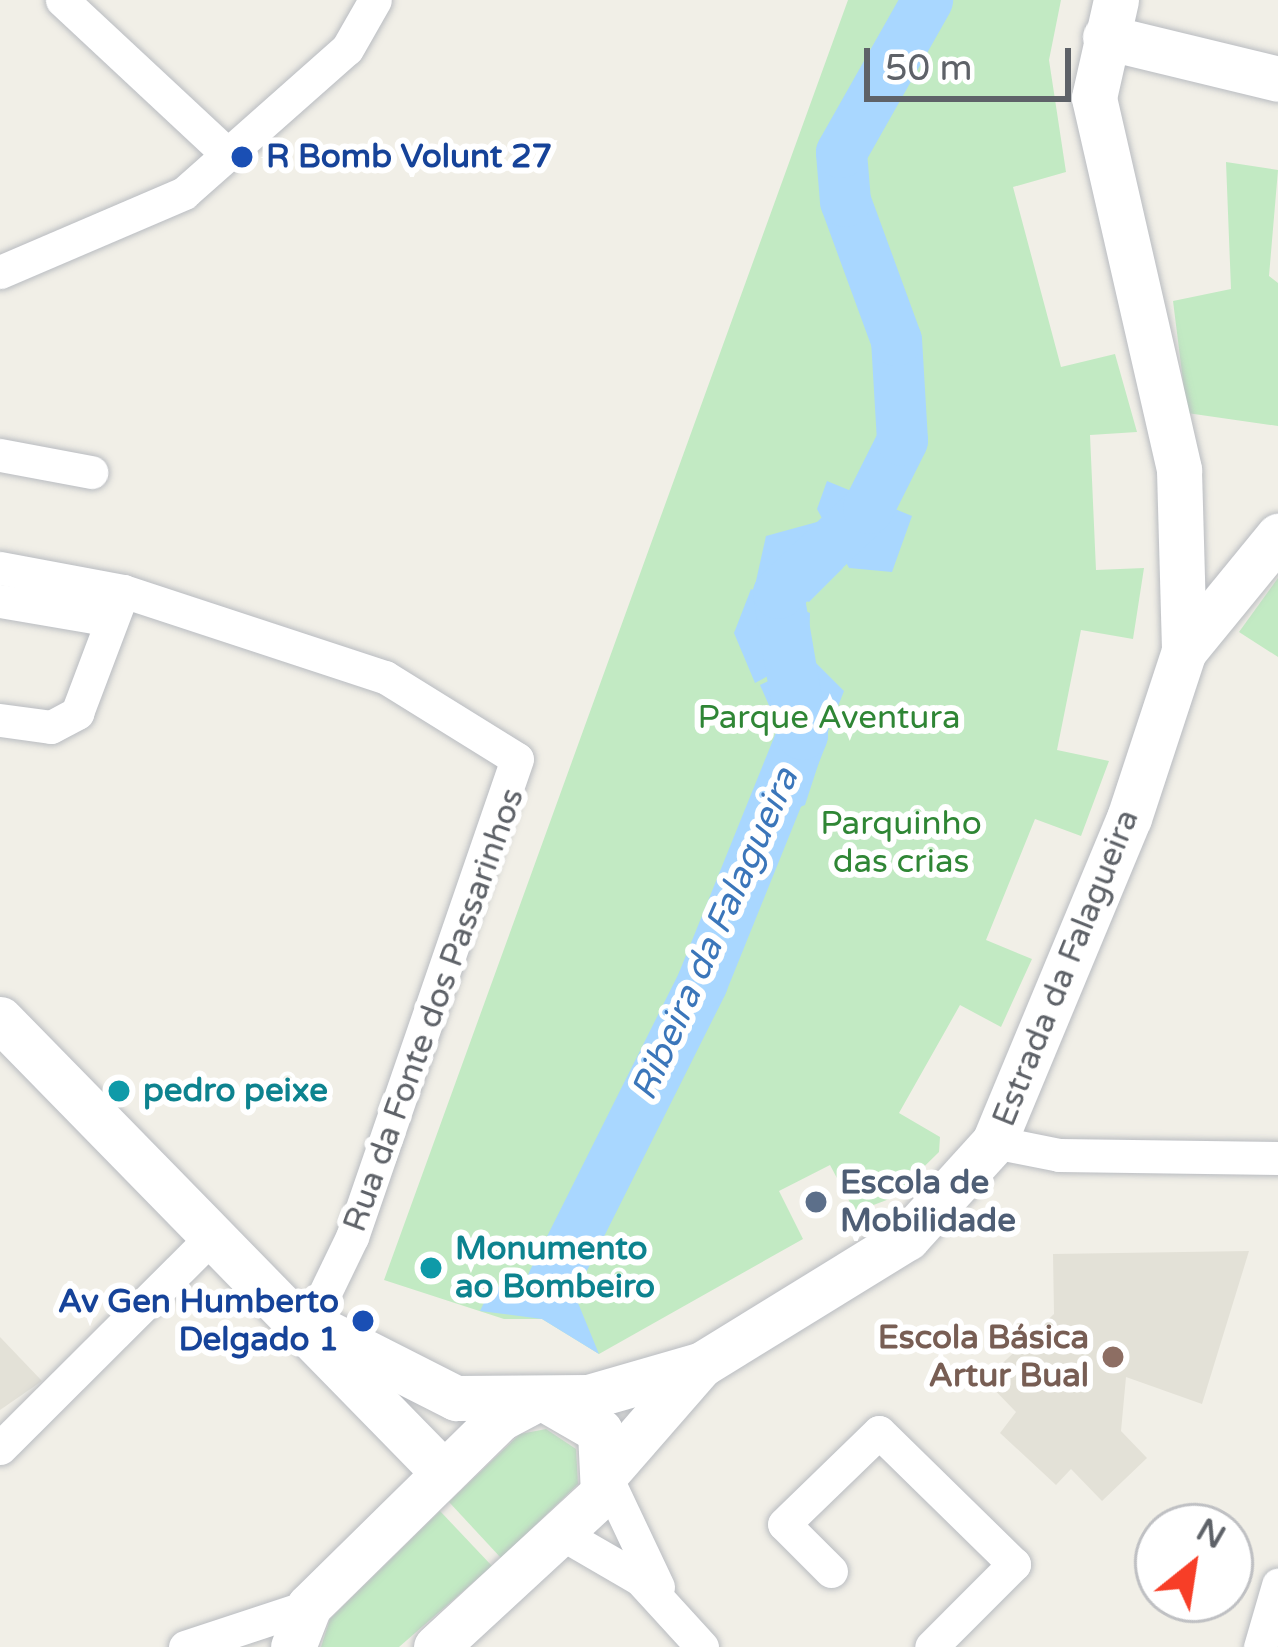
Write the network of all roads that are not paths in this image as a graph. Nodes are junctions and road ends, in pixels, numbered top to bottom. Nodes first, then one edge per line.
1 (62, 0) edge
2 (375, 0) edge
3 (1111, 19) edge
4 (1278, 79) edge
5 (227, 154) junction
6 (0, 272) edge
7 (0, 455) edge
8 (91, 472) dead end
9 (1278, 536) edge
10 (0, 568) edge
11 (123, 591) junction
12 (0, 602) edge
13 (1184, 652) junction
14 (0, 720) edge
15 (0, 1019) edge
16 (994, 1142) junction
17 (1278, 1158) edge
18 (216, 1232) junction
19 (310, 1324) junction
20 (702, 1364) junction
21 (539, 1401) junction
22 (0, 1448) edge
23 (444, 1473) junction
24 (609, 1475) junction
25 (564, 1534) junction
26 (831, 1570) dead end
27 (1278, 1585) edge
28 (665, 1600) junction
29 (301, 1626) edge
30 (188, 1647) edge
31 (436, 1647) edge
32 (702, 1647) edge
33 (932, 1647) edge
34 (1261, 1647) edge

1 - 5 street
2 - 5 street
3 - 4 street
3 - 13 street
5 - 6 street
7 - 8 street
9 - 13 street, Estrada da Falagueira
10 - 11 street, Rua da Fonte dos Passarinhos
11 - 12 street
11 - 14 street
11 - 19 street, Rua da Fonte dos Passarinhos
13 - 16 street, Estrada da Falagueira
15 - 18 street
16 - 17 street
16 - 20 street, Estrada da Falagueira
18 - 19 street
18 - 22 street
19 - 21 street
19 - 23 street
20 - 21 street, Estrada da Falagueira
20 - 24 street, Estrada da Falagueira
21 - 23 street
21 - 24 street
23 - 29 street
24 - 25 street, Estrada da Falagueira
24 - 28 street
25 - 28 street
25 - 31 street, Estrada da Falagueira
26 - 33 street
27 - 34 street
28 - 32 street
29 - 30 street

